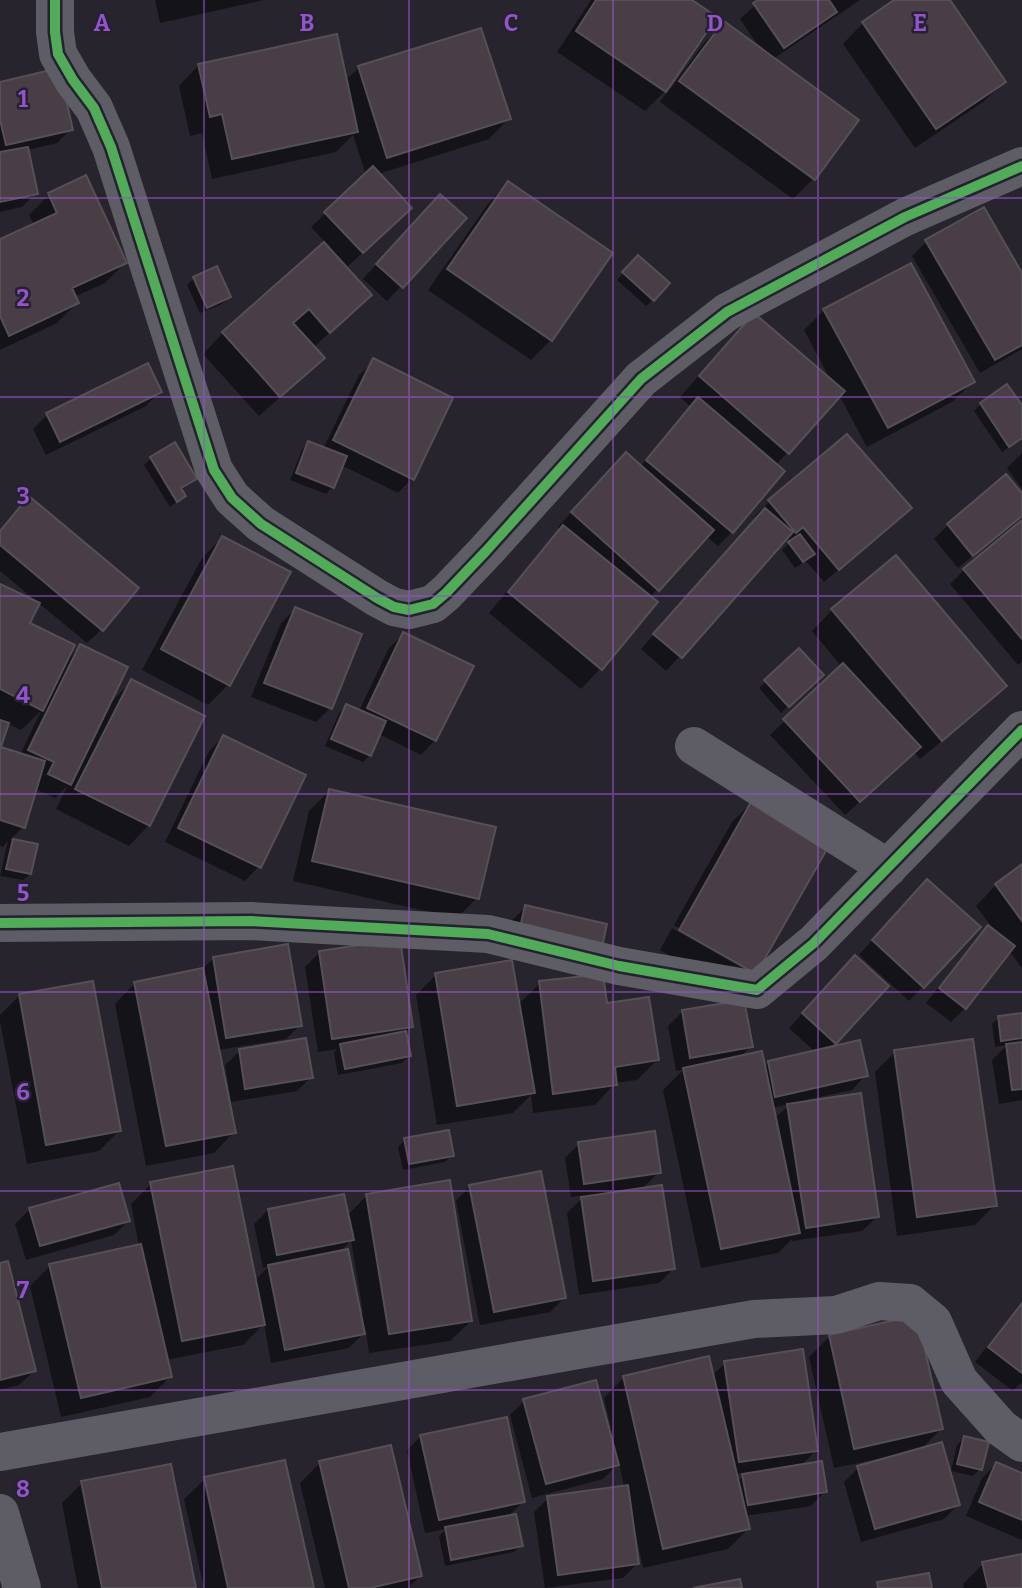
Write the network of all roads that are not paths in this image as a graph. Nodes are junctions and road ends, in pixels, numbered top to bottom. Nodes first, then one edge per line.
1 (55, 0) edge
2 (1022, 166) edge
3 (1022, 730) edge
4 (694, 746) dead end
5 (888, 868) junction
6 (0, 923) edge
7 (1022, 1443) edge
8 (0, 1452) edge
9 (0, 1513) edge
10 (22, 1588) edge

1 - 2 street
3 - 5 street
4 - 5 street
5 - 6 street
7 - 8 street
9 - 10 street

